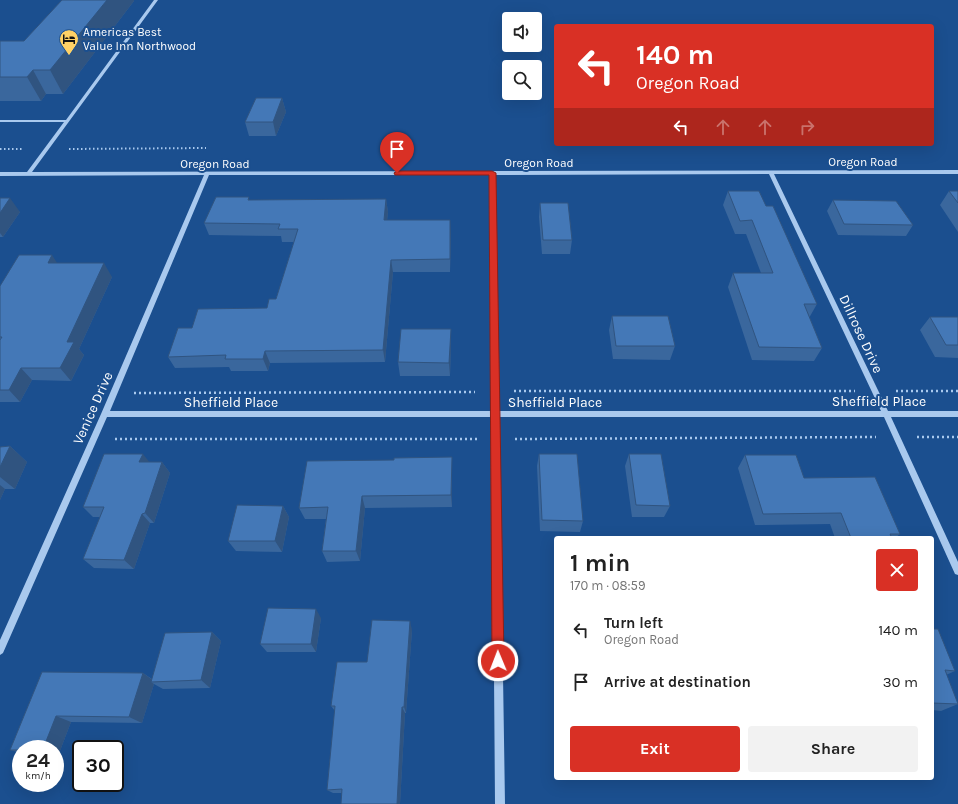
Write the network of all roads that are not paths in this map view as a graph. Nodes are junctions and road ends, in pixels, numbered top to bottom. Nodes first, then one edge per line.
1 (156, 0) edge
2 (0, 120) edge
3 (68, 121) junction
4 (958, 172) edge
5 (492, 173) junction
6 (771, 173) junction
7 (0, 174) edge
8 (28, 174) junction
9 (207, 174) junction
10 (105, 414) junction
11 (886, 414) junction
12 (958, 414) edge
13 (495, 415) junction
14 (958, 571) edge
15 (0, 650) edge
16 (500, 804) edge

1 - 3 street
2 - 3 street
3 - 8 street
4 - 6 street, Oregon Road
5 - 6 street, Oregon Road
5 - 9 street, Oregon Road
5 - 13 street
6 - 11 street, Dillrose Drive
7 - 8 street, Oregon Road
8 - 9 street, Oregon Road
9 - 10 street, Venice Drive
10 - 13 street, Sheffield Place
10 - 15 street, Venice Drive
11 - 12 street, Sheffield Place
11 - 13 street, Sheffield Place
11 - 14 street, Dillrose Drive
13 - 16 street

